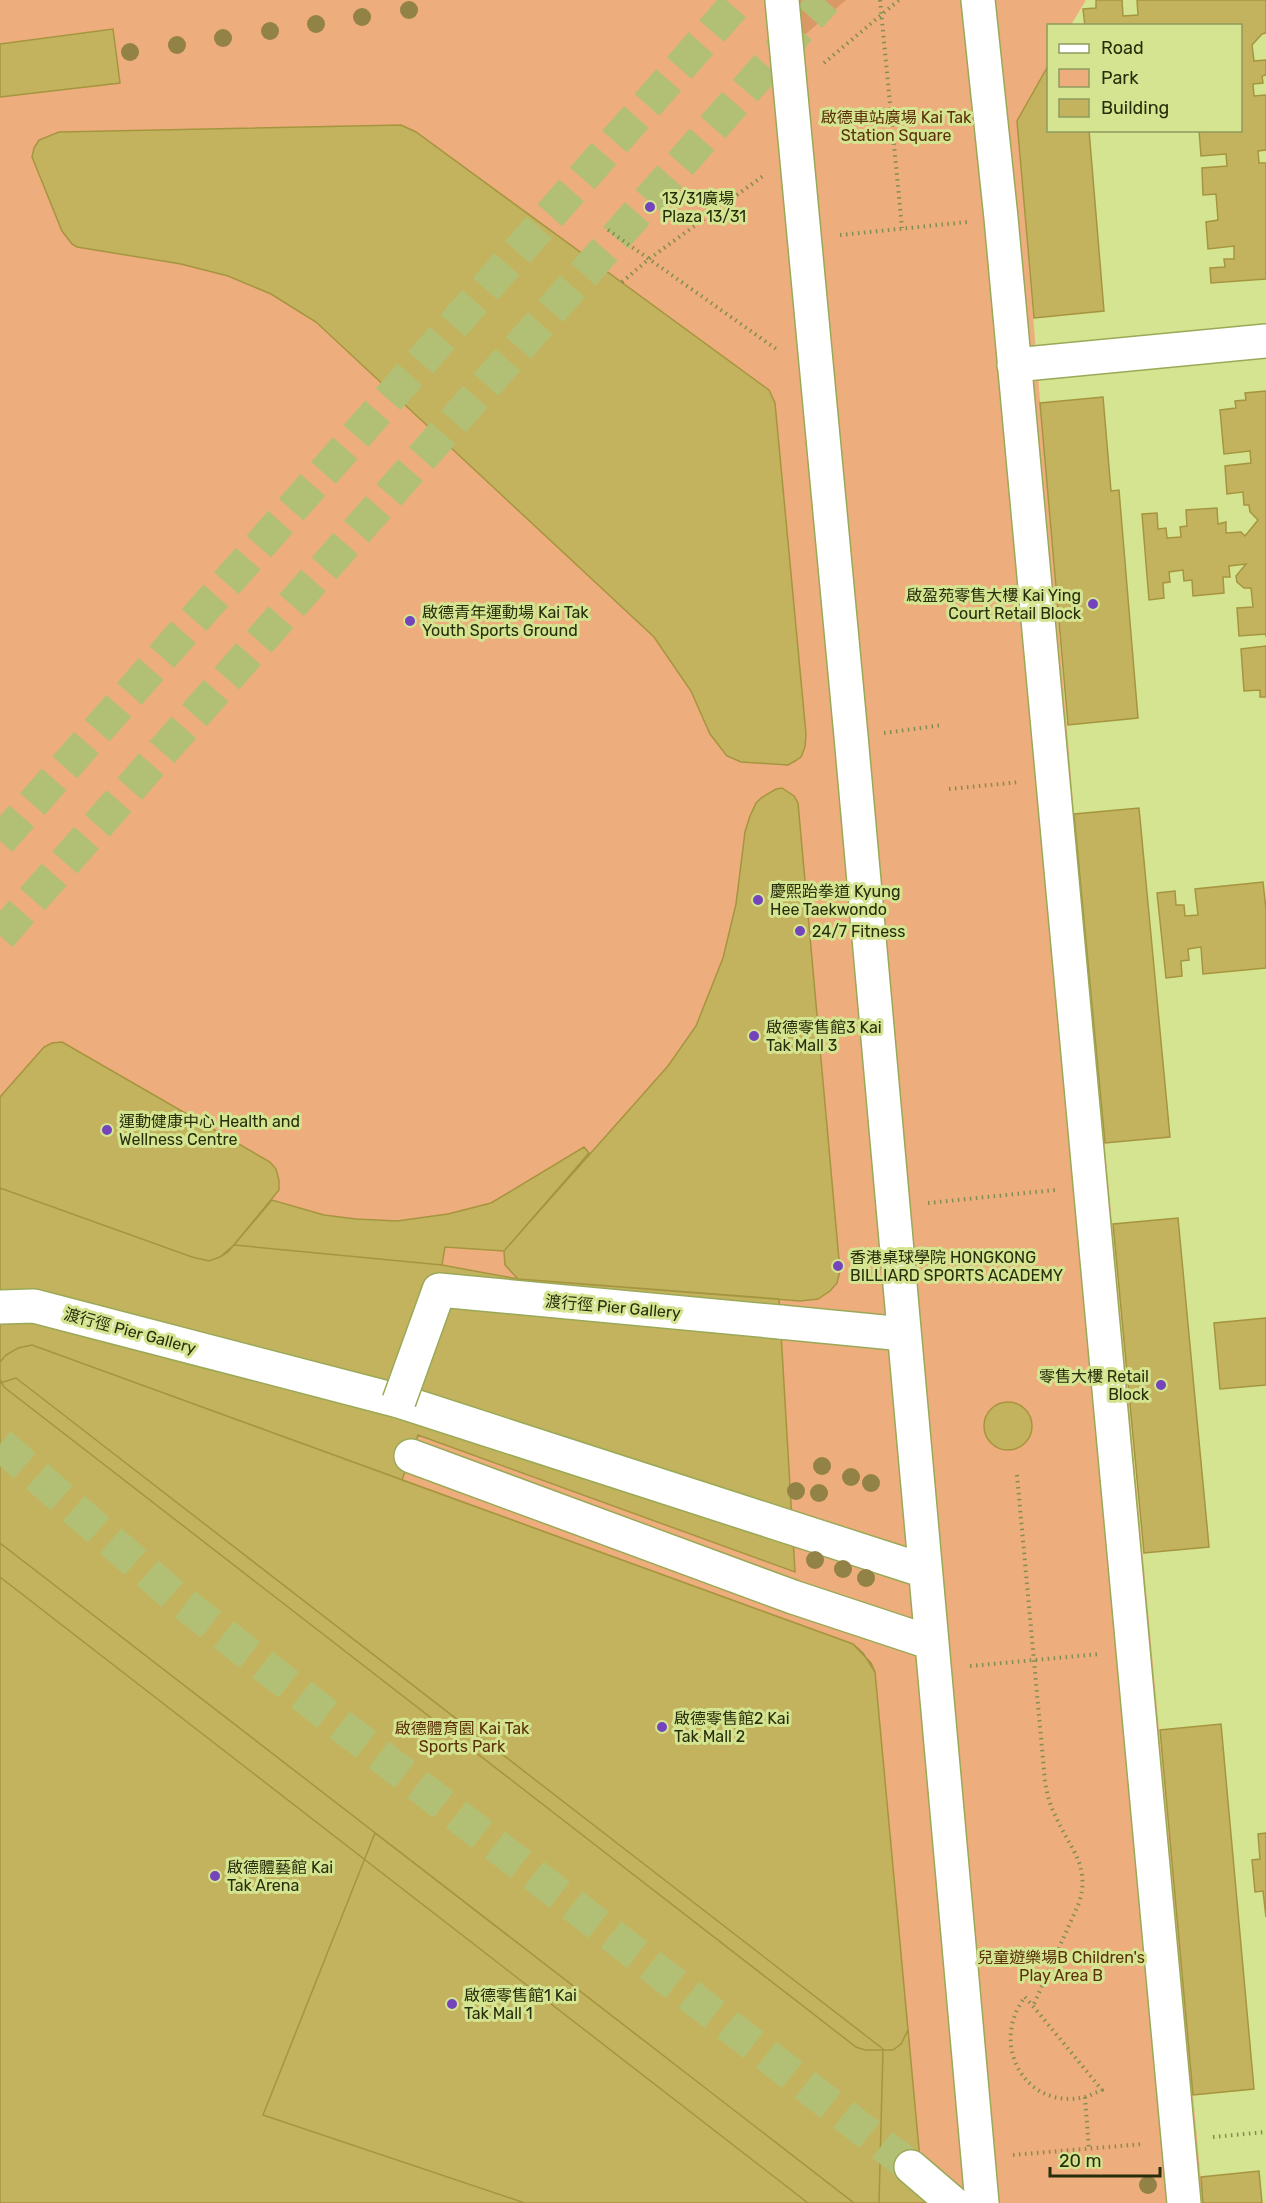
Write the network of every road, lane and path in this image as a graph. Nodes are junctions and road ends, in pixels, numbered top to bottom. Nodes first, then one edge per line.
1 (782, 0) edge
2 (880, 0) edge
3 (899, 0) edge
4 (978, 0) edge
5 (881, 15) junction
6 (791, 90) junction
7 (797, 152) junction
8 (1001, 218) junction
9 (902, 228) junction
10 (608, 230) dead end
11 (805, 238) junction
12 (649, 259) junction
13 (622, 282) dead end
14 (1266, 341) edge
15 (1014, 365) junction
16 (818, 380) junction
17 (943, 725) dead end
18 (851, 736) junction
19 (1053, 778) junction
20 (949, 789) dead end
21 (1091, 1186) junction
22 (893, 1206) junction
23 (0, 1307) edge
24 (904, 1334) junction
25 (399, 1401) junction
26 (411, 1456) dead end
27 (1017, 1475) dead end
28 (925, 1571) junction
29 (1133, 1651) junction
30 (933, 1656) junction
31 (1034, 1660) junction
32 (1033, 2006) junction
33 (1085, 2097) junction
34 (1266, 2132) edge
35 (1178, 2141) junction
36 (1089, 2149) junction
37 (978, 2158) junction
38 (911, 2166) tunnel mouth
39 (953, 2203) edge
40 (982, 2203) edge
41 (1184, 2203) edge

1 - 6 street
2 - 5 path
3 - 5 path
4 - 8 street
5 - 6 path
5 - 9 path
6 - 7 street
7 - 11 street
7 - 12 path
8 - 9 path
8 - 15 street
9 - 11 path
10 - 12 path
11 - 16 street
12 - 13 path
12 - 16 path
14 - 15 street
15 - 19 street
16 - 18 street
17 - 18 path
18 - 22 street
19 - 20 path
19 - 21 street
21 - 22 path
21 - 29 street
22 - 24 street
23 - 25 street, 渡行徑 Pier Gallery
24 - 25 street, 渡行徑 Pier Gallery, bridge
24 - 28 street
25 - 28 street, 渡行徑 Pier Gallery
26 - 30 street
27 - 31 path
28 - 30 street
29 - 31 path
29 - 35 street
30 - 31 path
30 - 37 street
31 - 32 path
32 - 33 path
32 - 33 path
33 - 36 path
34 - 35 path
35 - 36 path
35 - 41 street
36 - 37 path
37 - 40 street
38 - 39 street

